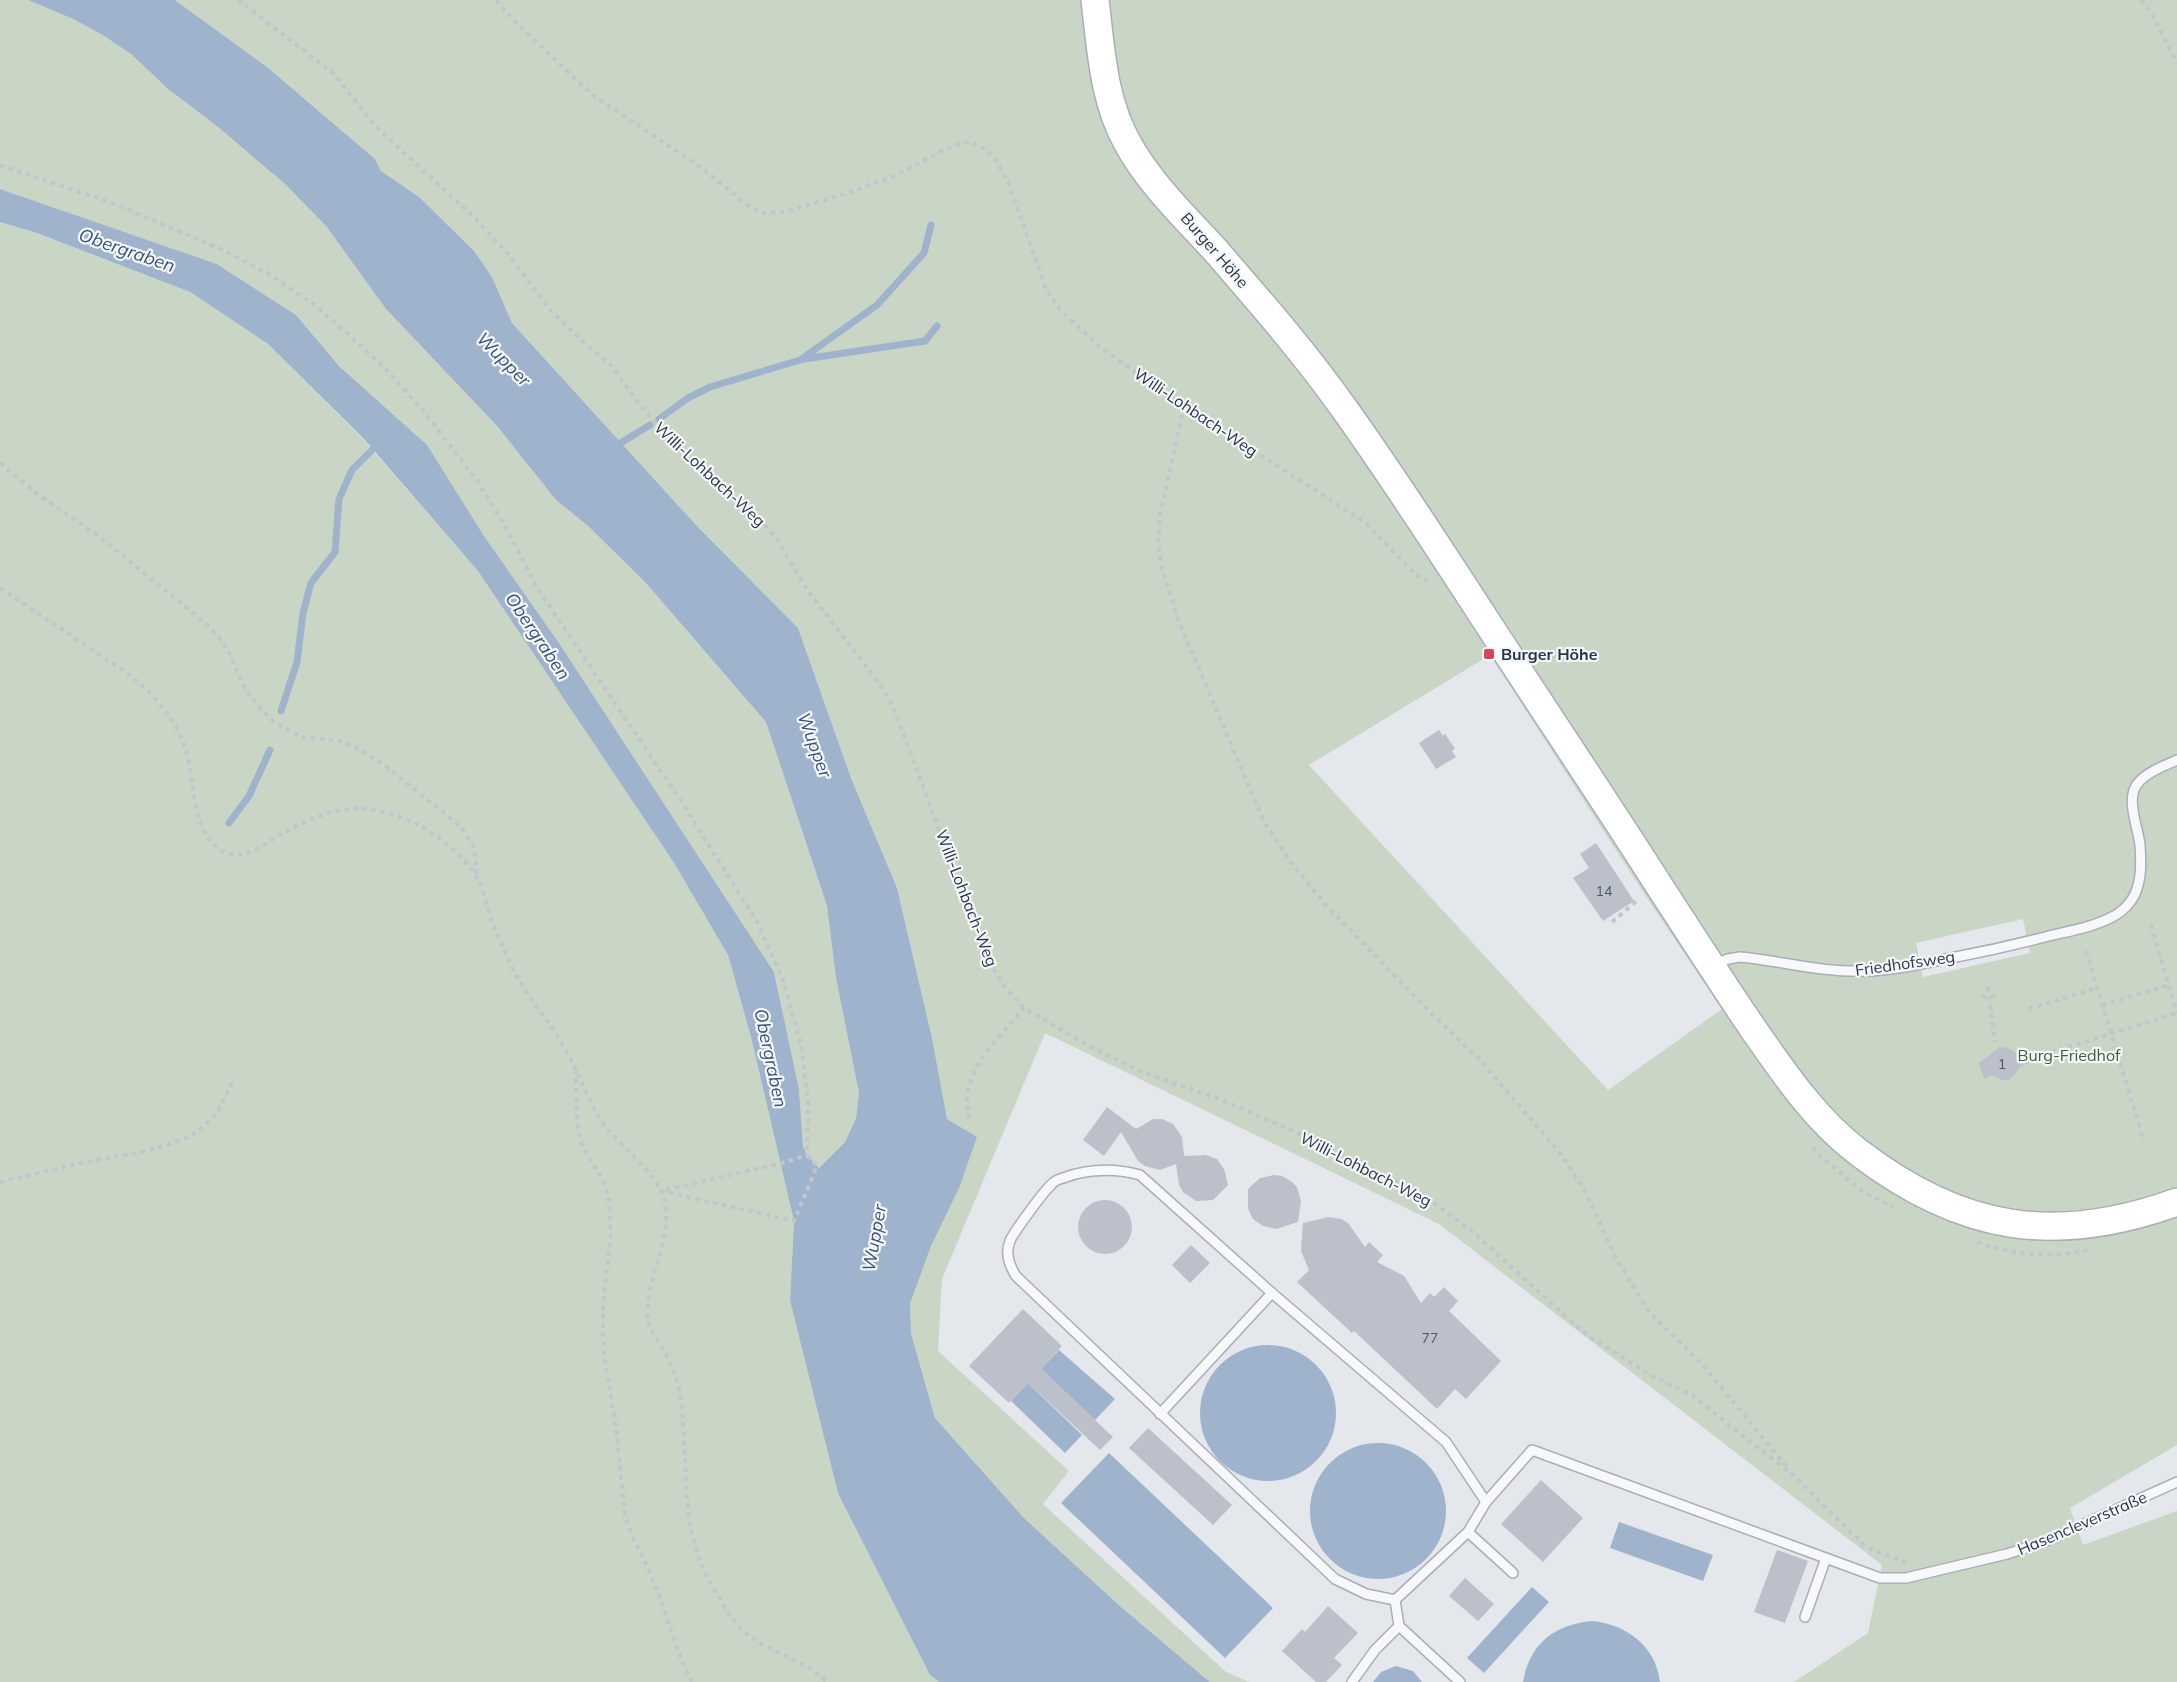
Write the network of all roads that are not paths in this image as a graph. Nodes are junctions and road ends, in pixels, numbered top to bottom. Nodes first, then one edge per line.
1 (1095, 0) edge
2 (2177, 760) edge
3 (1712, 967) junction
4 (2177, 1202) edge
5 (1272, 1293) junction
6 (1160, 1414) junction
7 (2177, 1482) edge
8 (1486, 1502) junction
9 (1468, 1532) junction
10 (1826, 1558) junction
11 (1513, 1573) dead end
12 (1395, 1600) junction
13 (1805, 1617) dead end
14 (1399, 1626) junction
15 (1352, 1682) edge
16 (1460, 1682) edge

1 - 3 main road, Burger Höhe
2 - 3 lane, Friedhofsweg
3 - 4 main road, Burger Höhe
5 - 6 lane
5 - 6 lane
5 - 8 lane
6 - 12 lane
7 - 10 lane, Hasencleverstraße
8 - 9 lane
8 - 10 lane
9 - 11 lane
9 - 12 lane
10 - 13 lane
12 - 14 lane
14 - 15 lane
14 - 16 lane

